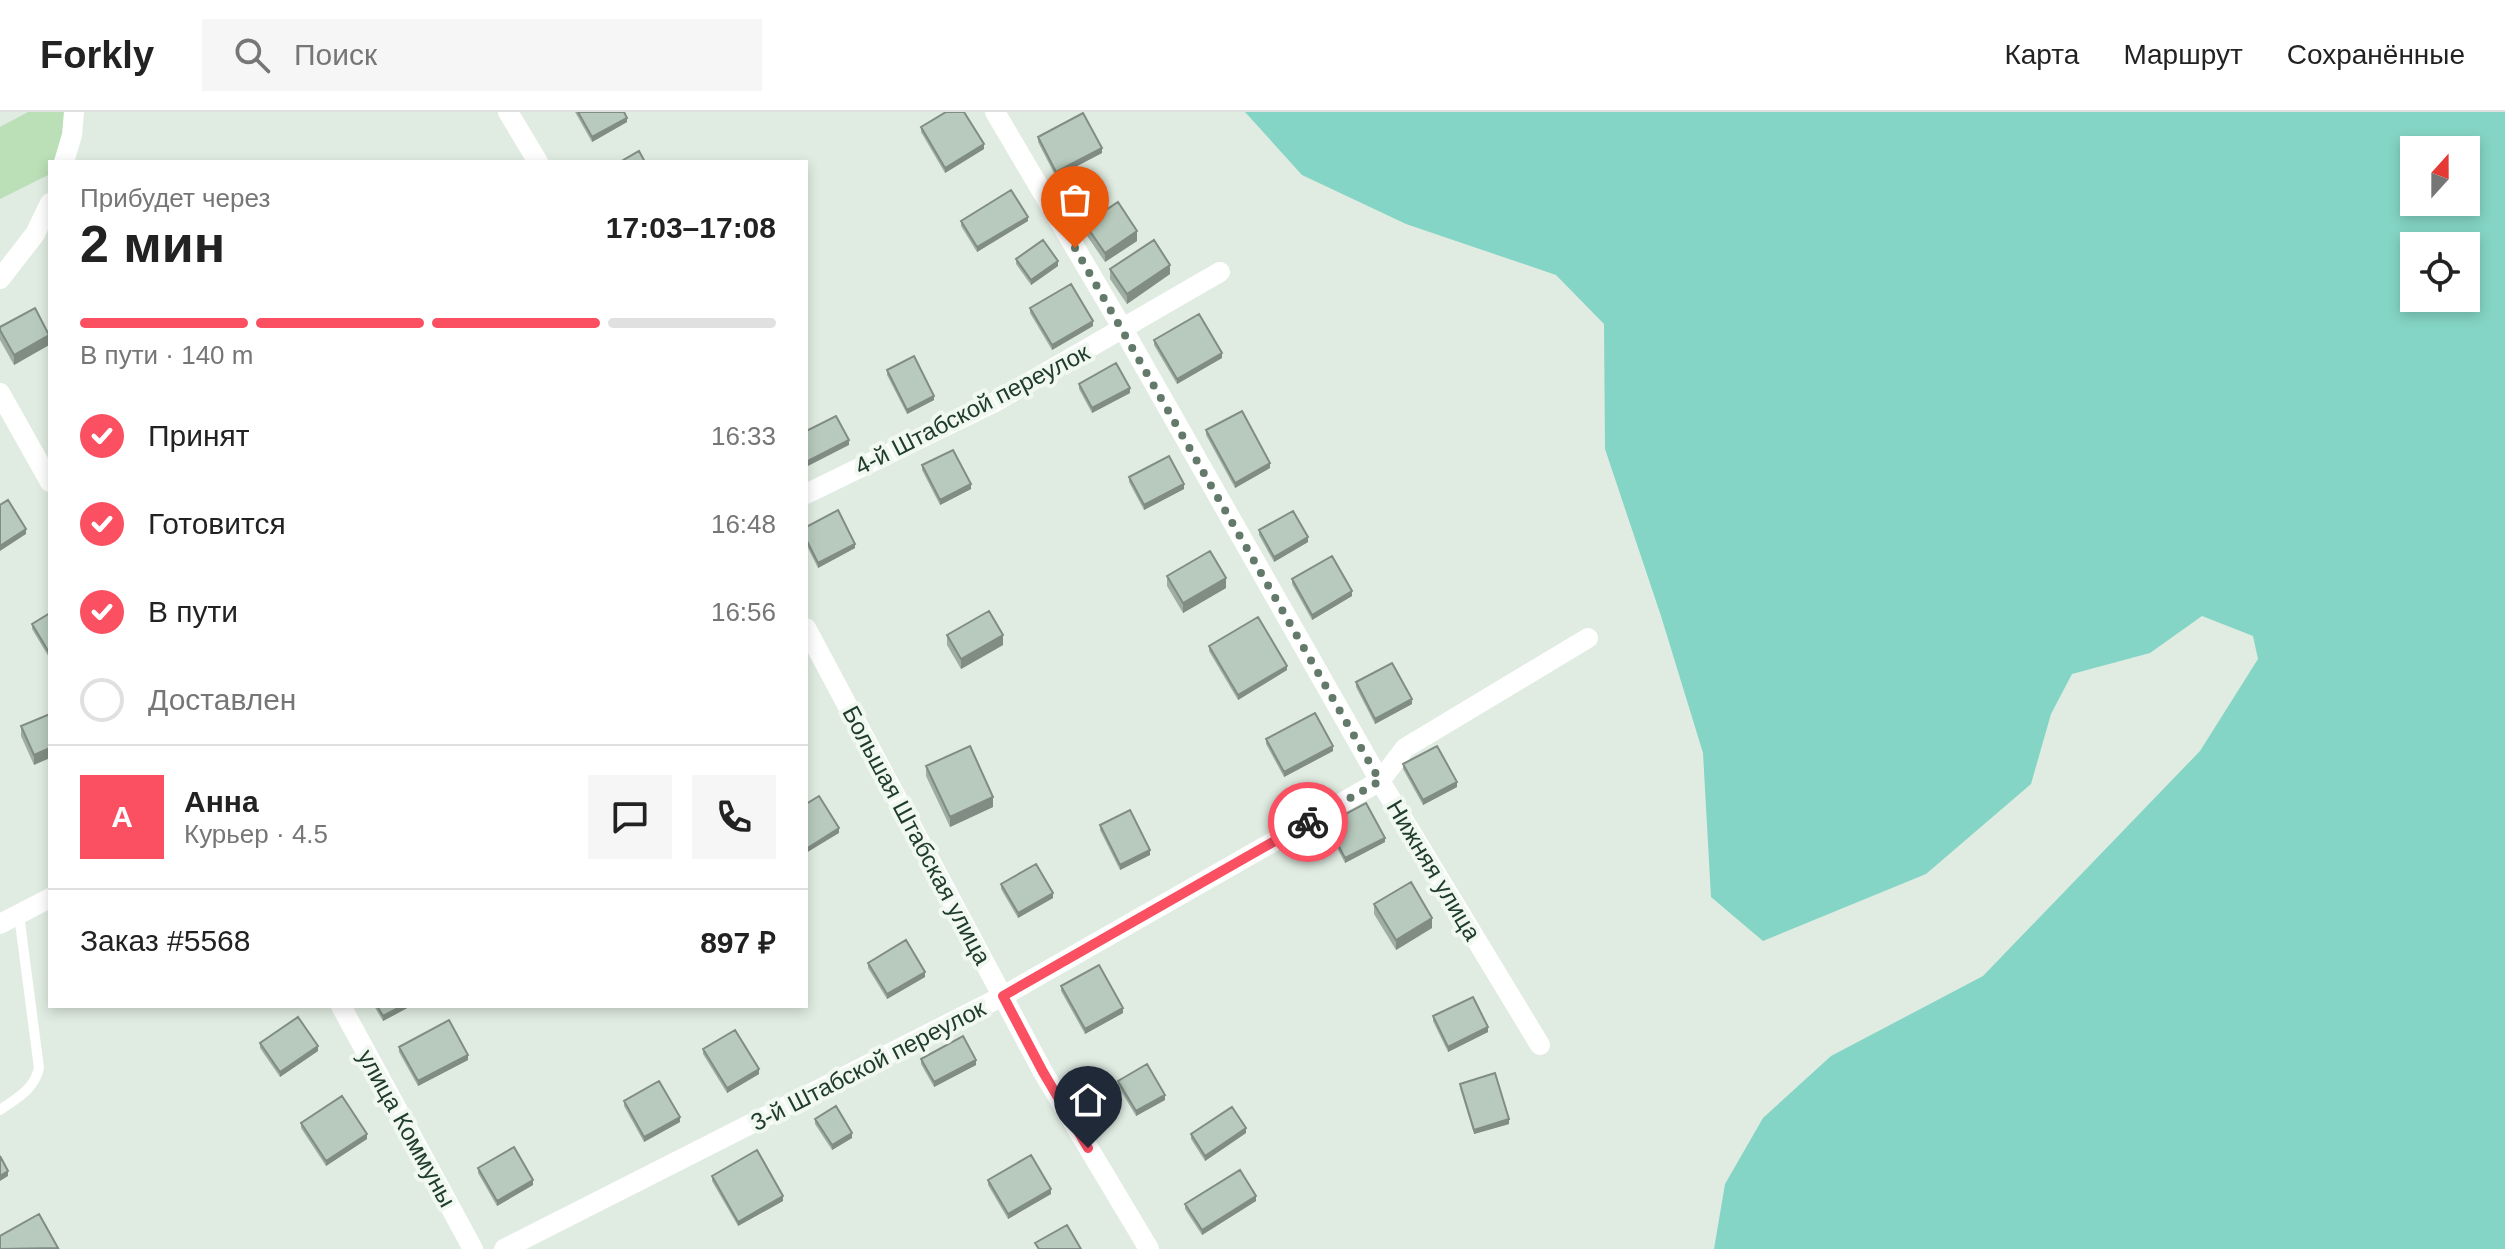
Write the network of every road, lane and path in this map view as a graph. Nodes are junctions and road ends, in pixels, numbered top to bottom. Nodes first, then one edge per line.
1 (74, 112) edge
2 (508, 112) edge
3 (995, 112) edge
4 (65, 160) edge
5 (537, 160) edge
6 (48, 207) edge
7 (1220, 272) dead end
8 (0, 279) edge
9 (1123, 329) junction
10 (0, 393) edge
11 (48, 478) edge
12 (808, 493) edge
13 (808, 632) edge
14 (1588, 638) dead end
15 (1380, 781) junction
16 (48, 899) edge
17 (9, 919) edge
18 (1003, 996) junction
19 (342, 1008) edge
20 (1540, 1045) dead end
21 (0, 1110) edge
22 (473, 1249) edge
23 (504, 1249) edge
24 (1149, 1249) edge

1 - 4 street
2 - 5 street
3 - 9 street, Нижняя улица
6 - 8 street
7 - 9 street, 4-й Штабской переулок
9 - 12 street, 4-й Штабской переулок
9 - 15 street, Нижняя улица
10 - 11 street
13 - 18 street, Большая Штабская улица
14 - 15 street, 3-й Штабской переулок
15 - 18 street, 3-й Штабской переулок
15 - 20 street, Нижняя улица
16 - 17 street
17 - 21 lane
18 - 23 street, 3-й Штабской переулок
18 - 24 street, Большая Штабская улица
19 - 22 street, улица Коммуны

